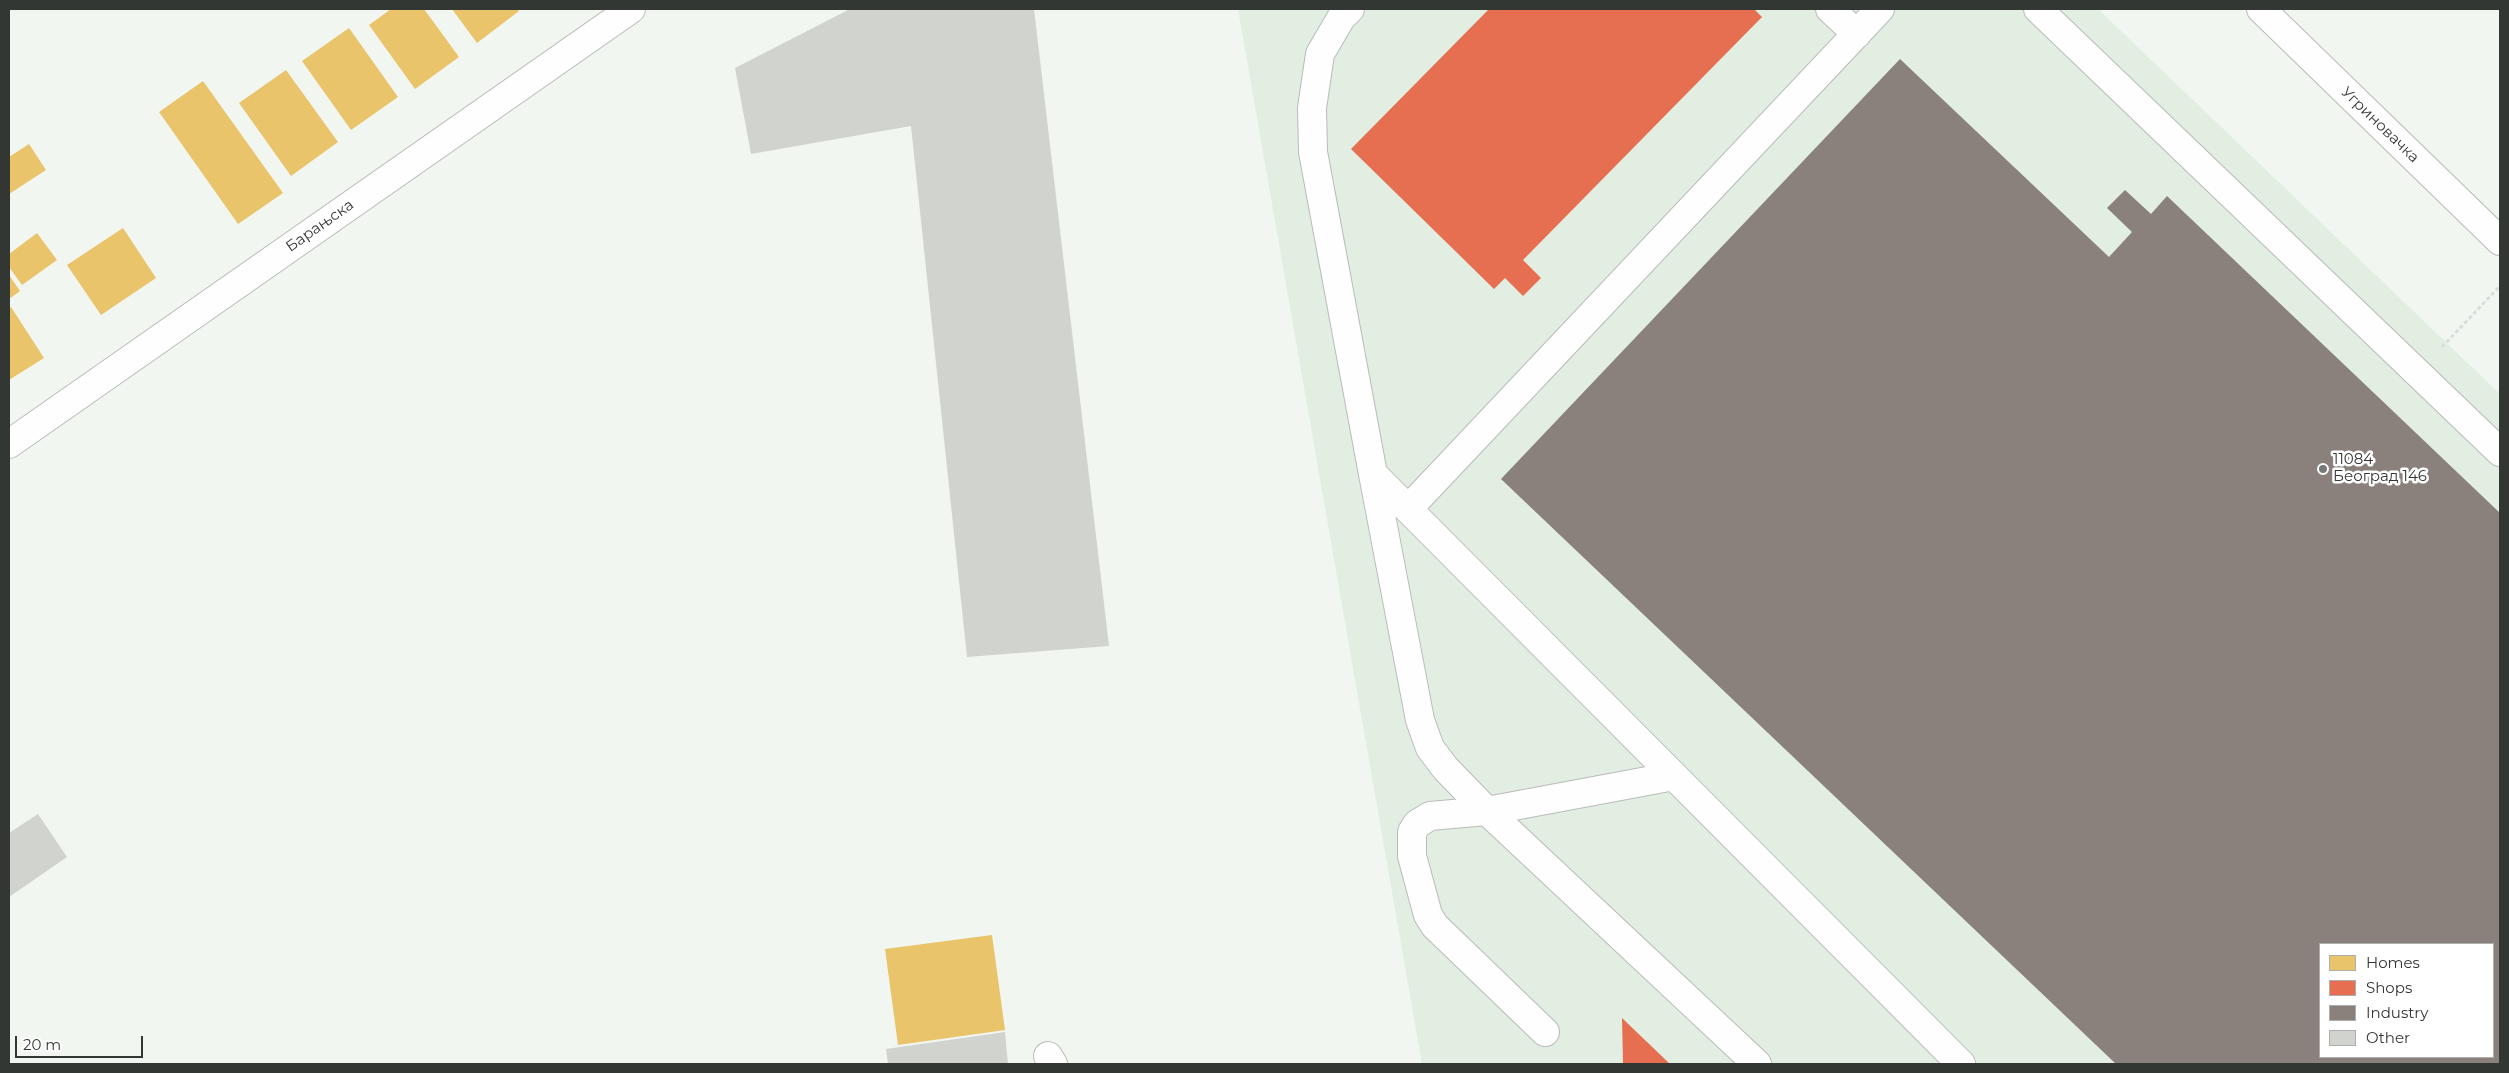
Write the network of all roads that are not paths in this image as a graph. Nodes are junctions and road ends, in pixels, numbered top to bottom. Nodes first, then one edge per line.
1 (631, 9) edge
2 (1350, 9) edge
3 (1830, 9) edge
4 (1880, 9) edge
5 (2038, 9) edge
6 (2261, 9) edge
7 (1857, 34) junction
8 (2500, 241) edge
9 (9, 444) edge
10 (2500, 452) edge
11 (1373, 474) junction
12 (1408, 509) junction
13 (1674, 776) junction
14 (1488, 811) junction
15 (1545, 1032) dead end
16 (1757, 1064) edge
17 (1961, 1064) edge

1 - 9 street, Барањска
2 - 11 street
3 - 7 street
4 - 7 street
5 - 10 street
6 - 8 street, Угриновачка
7 - 12 street
11 - 12 street
11 - 14 street
12 - 13 street
13 - 14 street
13 - 17 street
14 - 15 street
14 - 16 street

